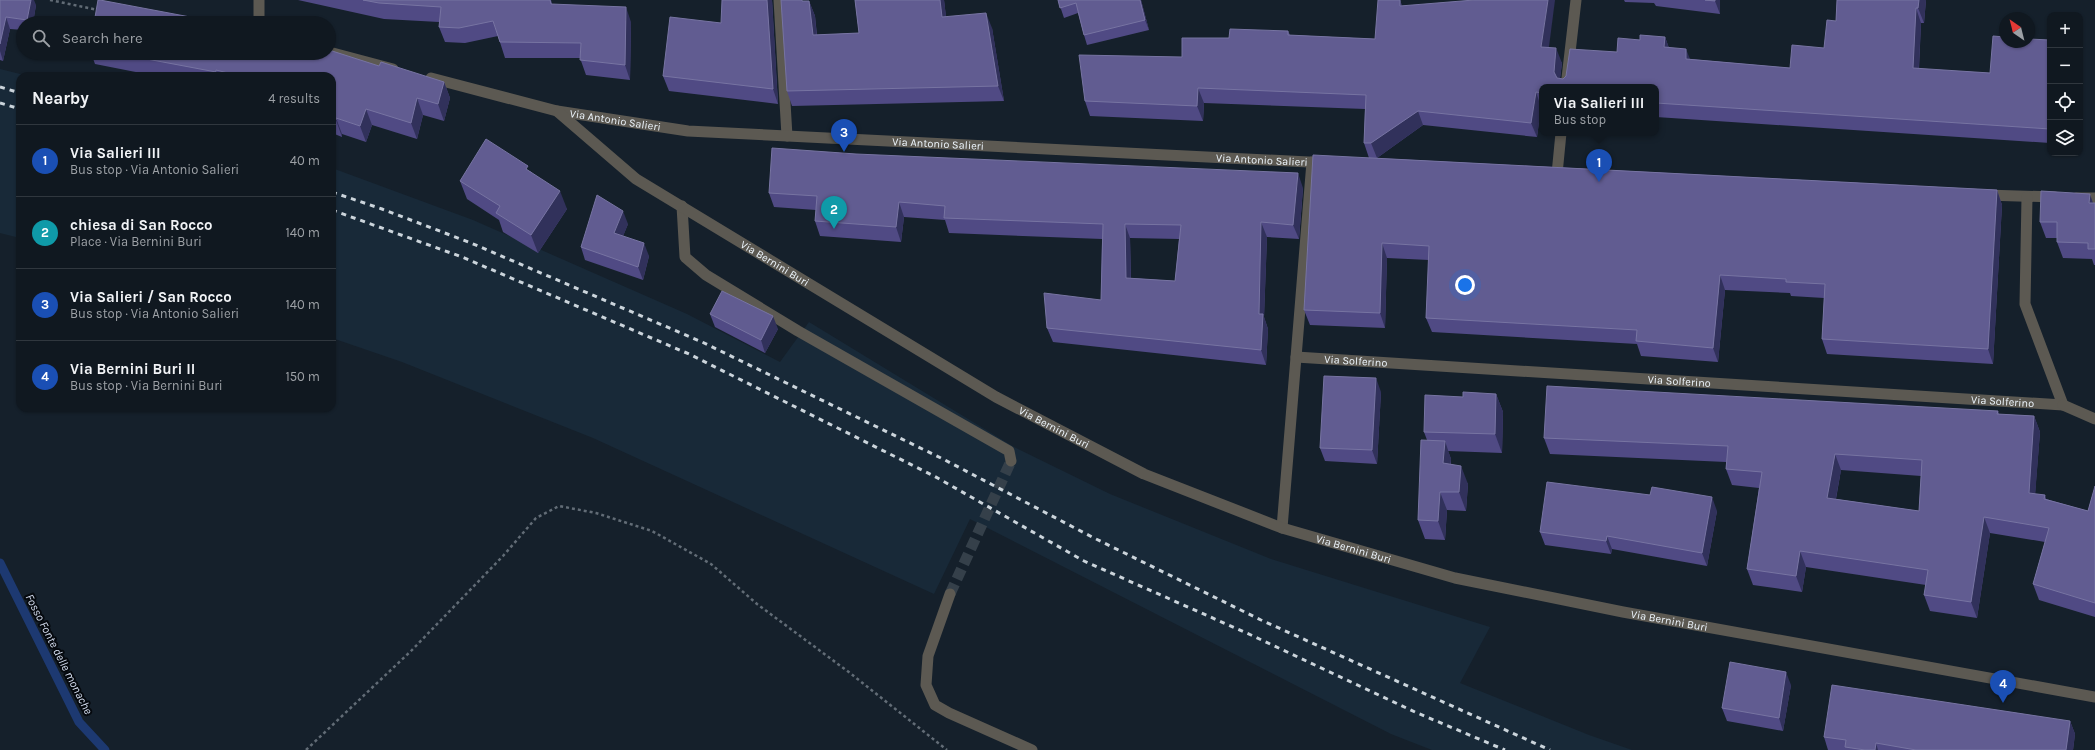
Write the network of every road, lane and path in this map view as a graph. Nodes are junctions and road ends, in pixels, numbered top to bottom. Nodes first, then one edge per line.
1 (50, 0) edge
2 (259, 0) edge
3 (779, 0) edge
4 (1576, 0) edge
5 (103, 11) edge
6 (259, 16) edge
7 (336, 54) edge
8 (405, 72) edge
9 (420, 76) edge
10 (1566, 84) edge
11 (557, 111) junction
12 (787, 136) junction
13 (1561, 136) edge
14 (1312, 162) junction
15 (1336, 163) edge
16 (1557, 174) edge
17 (1971, 194) edge
18 (2027, 197) junction
19 (2095, 198) edge
20 (682, 206) junction
21 (1296, 357) junction
22 (2063, 404) junction
23 (2095, 419) edge
24 (1011, 461) dead end
25 (1282, 528) junction
26 (950, 594) tunnel mouth
27 (2095, 697) edge
28 (306, 750) edge
29 (947, 750) edge
30 (1032, 750) edge

1 - 5 path
2 - 6 street
3 - 12 street
4 - 10 street
7 - 8 street
9 - 11 street, Via Antonio Salieri
11 - 12 street, Via Antonio Salieri
11 - 20 street, Via Bernini Buri
12 - 14 street, Via Antonio Salieri
13 - 16 street
14 - 15 street, Via Antonio Salieri
14 - 21 street
17 - 18 street
18 - 19 street
18 - 22 street
20 - 24 street
20 - 25 street, Via Bernini Buri
21 - 22 street, Via Solferino
21 - 25 street
22 - 23 street, Via Solferino
25 - 27 street, Via Bernini Buri
26 - 30 street
28 - 29 path

